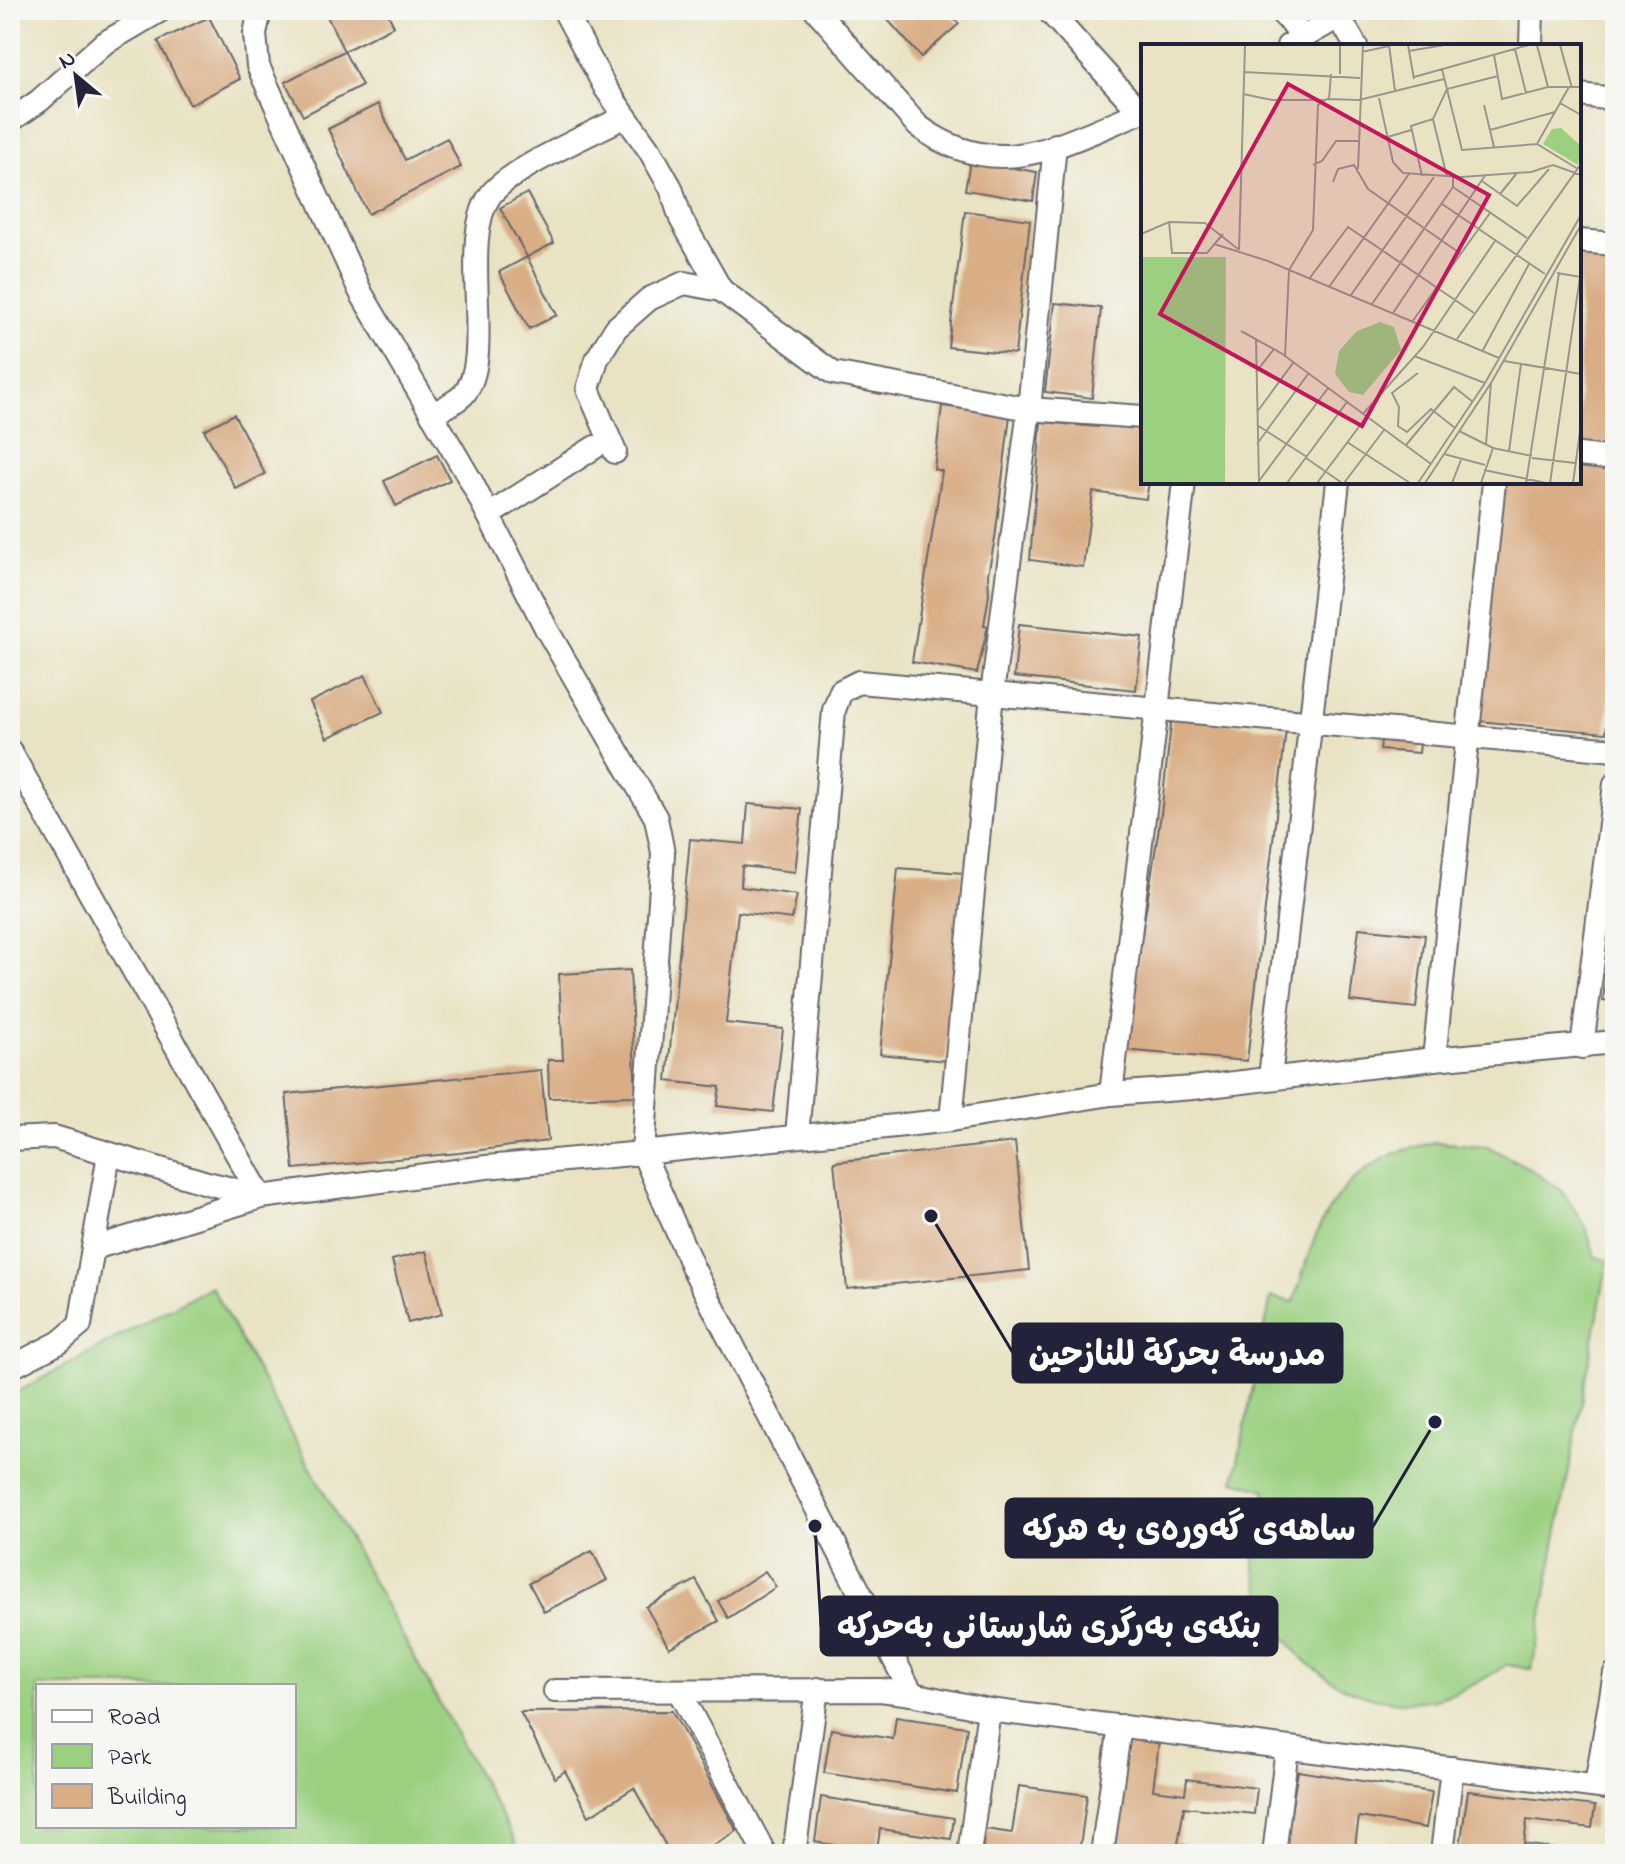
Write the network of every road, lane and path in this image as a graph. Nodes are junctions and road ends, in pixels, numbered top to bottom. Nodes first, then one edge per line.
1 (161, 10) edge
2 (260, 10) edge
3 (564, 10) edge
4 (816, 10) edge
5 (1048, 10) edge
6 (1279, 10) edge
7 (1532, 10) edge
8 (1345, 13) edge
9 (1296, 41) edge
10 (1355, 44) edge
11 (1531, 44) edge
12 (1581, 95) edge
13 (1615, 99) edge
14 (1141, 110) edge
15 (1141, 111) edge
16 (624, 117) junction
17 (10, 121) edge
18 (1055, 145) junction
19 (1581, 241) edge
20 (1615, 244) edge
21 (721, 290) junction
22 (1029, 409) junction
23 (432, 415) junction
24 (1141, 417) edge
25 (1581, 455) edge
26 (1615, 459) edge
27 (1184, 484) edge
28 (1338, 484) edge
29 (1494, 484) edge
30 (489, 515) junction
31 (992, 694) junction
32 (1155, 708) junction
33 (1310, 724) junction
34 (1465, 735) junction
35 (1615, 750) edge
36 (10, 751) edge
37 (1615, 784) edge
38 (1615, 1042) edge
39 (1582, 1047) junction
40 (1434, 1059) junction
41 (1270, 1078) junction
42 (1111, 1094) junction
43 (951, 1120) junction
44 (797, 1136) junction
45 (10, 1139) edge
46 (643, 1153) junction
47 (109, 1154) junction
48 (261, 1197) junction
49 (94, 1248) junction
50 (10, 1368) edge
51 (1615, 1673) edge
52 (817, 1689) junction
53 (555, 1691) dead end
54 (679, 1691) junction
55 (912, 1694) junction
56 (989, 1710) junction
57 (1120, 1726) junction
58 (1287, 1748) junction
59 (1452, 1768) junction
60 (1606, 1787) edge
61 (765, 1854) edge
62 (794, 1854) edge
63 (969, 1854) edge
64 (1102, 1854) edge
65 (1274, 1854) edge
66 (1442, 1854) edge

1 - 17 street
2 - 23 street
3 - 16 street
4 - 18 street
5 - 14 street
6 - 9 street
7 - 11 street
8 - 9 street
8 - 10 street
12 - 13 street
15 - 18 street
16 - 21 street
16 - 23 street
18 - 22 street
19 - 20 street
21 - 22 street
21 - 30 street
22 - 24 street
22 - 31 street
23 - 30 street
25 - 26 street
27 - 32 street
28 - 33 street
29 - 34 street
30 - 46 street
31 - 32 street
31 - 43 street
31 - 44 street
32 - 33 street
32 - 42 street
33 - 34 street
33 - 41 street
34 - 35 street
34 - 40 street
36 - 48 street
37 - 39 street
38 - 39 street
39 - 40 street
40 - 41 street
41 - 42 street
42 - 43 street
43 - 44 street
44 - 46 street
45 - 47 street
46 - 48 street
46 - 55 street
47 - 48 street
47 - 49 street
48 - 49 street
49 - 50 street
51 - 60 street
52 - 54 street
52 - 55 street
52 - 62 street
53 - 54 street
54 - 61 street
55 - 56 street
56 - 57 street
56 - 63 street
57 - 58 street
57 - 64 street
58 - 59 street
58 - 65 street
59 - 60 street
59 - 66 street

